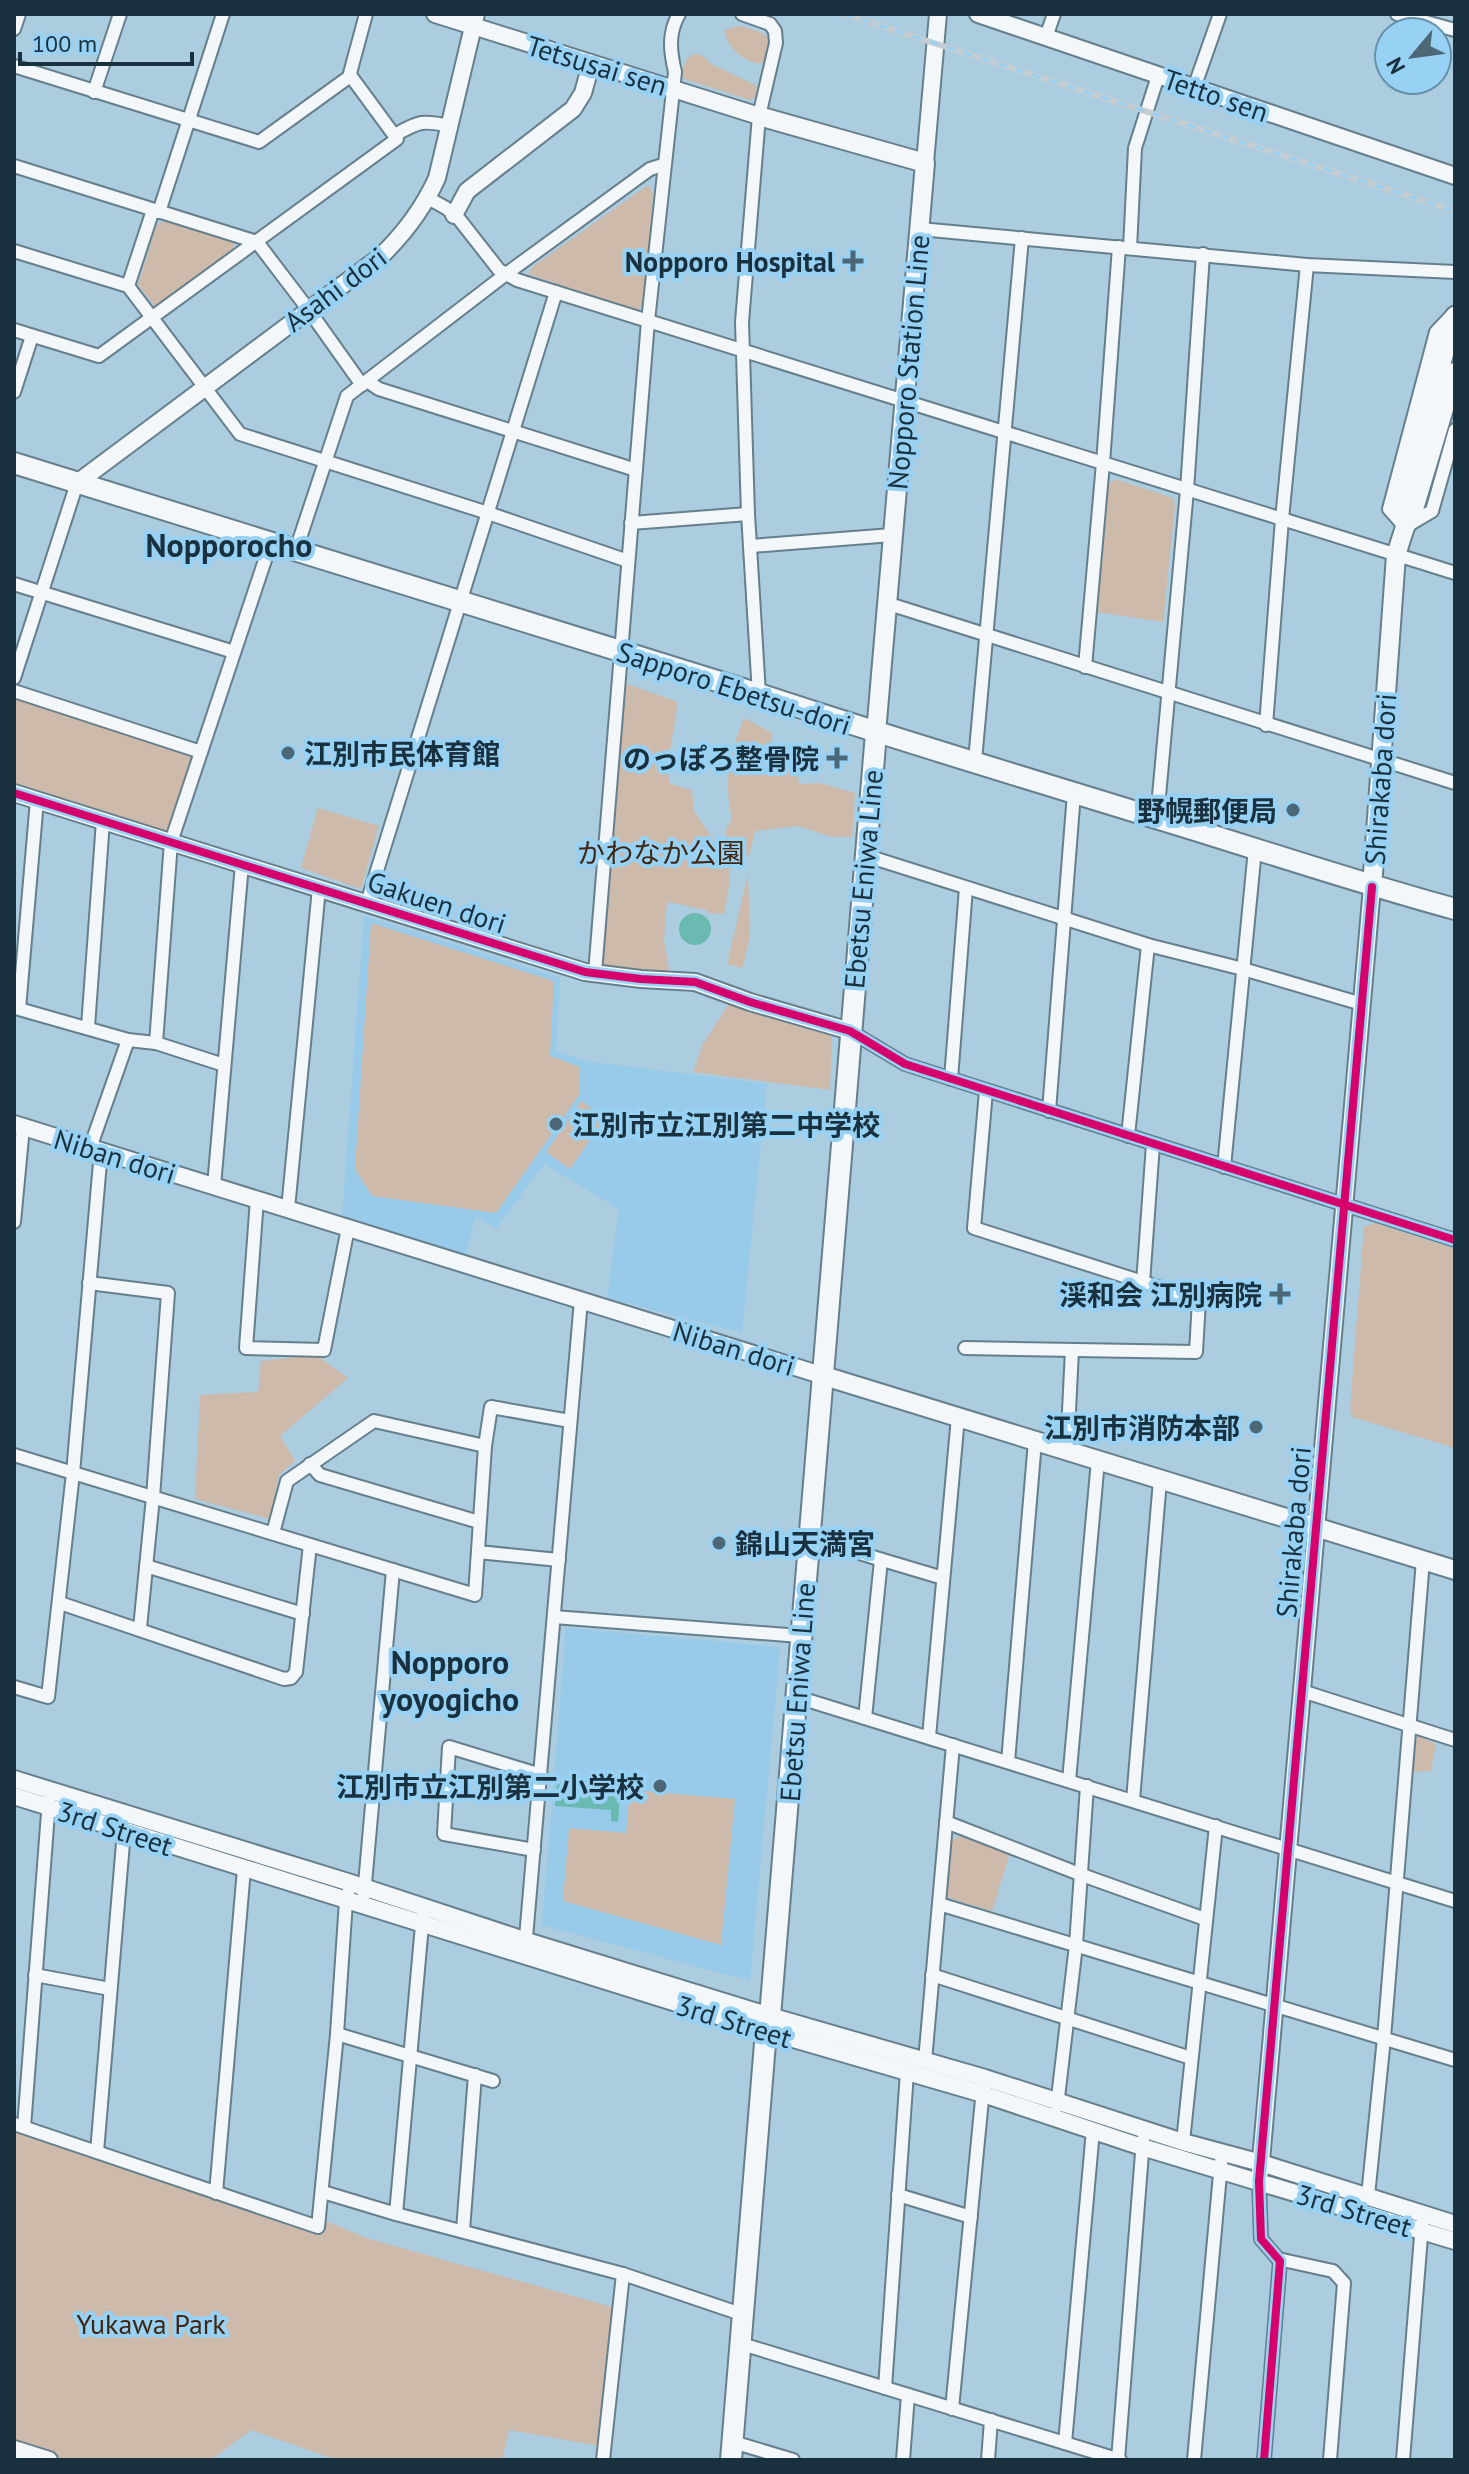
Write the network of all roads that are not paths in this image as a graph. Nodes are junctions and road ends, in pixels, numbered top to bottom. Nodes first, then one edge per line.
1 (120, 14) edge
2 (223, 14) edge
3 (366, 14) edge
4 (435, 14) edge
5 (679, 14) edge
6 (742, 14) edge
7 (938, 14) edge
8 (978, 14) edge
9 (1054, 14) edge
10 (1220, 14) edge
11 (1397, 14) edge
12 (474, 20) edge
13 (1455, 30) edge
14 (1046, 37) junction
15 (591, 64) junction
16 (14, 66) edge
17 (350, 75) junction
18 (1158, 76) junction
19 (672, 88) junction
20 (1194, 88) junction
21 (94, 92) junction
22 (759, 116) junction
23 (189, 121) junction
24 (450, 126) junction
25 (395, 135) junction
26 (925, 163) junction
27 (663, 165) junction
28 (14, 166) edge
29 (1455, 176) edge
30 (428, 198) junction
31 (156, 211) junction
32 (454, 215) junction
33 (920, 229) junction
34 (1022, 238) junction
35 (257, 242) junction
36 (1125, 247) junction
37 (14, 251) edge
38 (1203, 254) junction
39 (1307, 265) junction
40 (1455, 272) edge
41 (506, 274) junction
42 (128, 286) junction
43 (556, 292) junction
44 (308, 309) junction
45 (1455, 314) edge
46 (152, 318) junction
47 (648, 321) junction
48 (14, 330) edge
49 (32, 336) junction
50 (744, 351) junction
51 (1455, 372) edge
52 (364, 383) junction
53 (204, 387) junction
54 (14, 392) edge
55 (905, 401) junction
56 (1455, 430) edge
57 (513, 432) junction
58 (1005, 433) junction
59 (326, 460) junction
60 (14, 463) edge
61 (1103, 463) junction
62 (636, 470) junction
63 (77, 483) junction
64 (1187, 490) junction
65 (488, 513) junction
66 (748, 514) junction
67 (1282, 519) junction
68 (631, 523) junction
69 (1405, 527) junction
70 (892, 535) junction
71 (271, 542) junction
72 (751, 546) junction
73 (296, 550) junction
74 (1396, 555) junction
75 (628, 561) junction
76 (1455, 573) edge
77 (14, 584) edge
78 (41, 593) junction
79 (462, 603) junction
80 (886, 603) junction
81 (987, 635) junction
82 (620, 651) junction
83 (234, 652) junction
84 (1085, 667) junction
85 (14, 678) edge
86 (14, 691) edge
87 (1169, 693) junction
88 (759, 694) junction
89 (1266, 725) junction
90 (876, 733) junction
91 (201, 752) junction
92 (975, 761) junction
93 (1380, 761) junction
94 (1455, 783) edge
95 (14, 793) edge
96 (1074, 793) junction
97 (37, 800) junction
98 (1157, 818) junction
99 (103, 821) junction
100 (171, 842) junction
101 (1255, 849) junction
102 (864, 855) junction
103 (242, 864) junction
104 (1372, 887) junction
105 (319, 888) junction
106 (966, 888) junction
107 (367, 903) junction
108 (1455, 909) edge
109 (1065, 919) junction
110 (1148, 945) junction
111 (1243, 969) junction
112 (595, 973) junction
113 (1362, 1004) junction
114 (88, 1027) junction
115 (850, 1031) junction
116 (128, 1040) junction
117 (156, 1043) junction
118 (224, 1065) junction
119 (951, 1079) junction
120 (986, 1091) junction
121 (1049, 1111) junction
122 (19, 1126) edge
123 (1128, 1136) junction
124 (1153, 1144) junction
125 (95, 1149) junction
126 (1224, 1167) junction
127 (214, 1186) junction
128 (257, 1199) junction
129 (1344, 1205) junction
130 (288, 1209) junction
131 (14, 1222) edge
132 (348, 1228) junction
133 (1455, 1240) edge
134 (89, 1283) junction
135 (1143, 1283) junction
136 (581, 1300) junction
137 (965, 1348) dead end
138 (1072, 1350) junction
139 (821, 1375) junction
140 (958, 1417) junction
141 (570, 1421) junction
142 (1035, 1441) junction
143 (485, 1446) junction
144 (1067, 1451) junction
145 (14, 1455) edge
146 (1098, 1460) junction
147 (310, 1464) junction
148 (73, 1473) junction
149 (1160, 1480) junction
150 (153, 1497) junction
151 (479, 1522) junction
152 (1316, 1527) junction
153 (273, 1533) junction
154 (809, 1538) junction
155 (310, 1545) junction
156 (478, 1552) junction
157 (559, 1560) junction
158 (881, 1560) junction
159 (1423, 1560) junction
160 (146, 1566) junction
161 (393, 1570) junction
162 (1455, 1570) edge
163 (943, 1578) junction
164 (60, 1603) junction
165 (303, 1614) junction
166 (554, 1617) junction
167 (140, 1628) junction
168 (800, 1636) junction
169 (14, 1687) edge
170 (1302, 1691) junction
171 (797, 1697) junction
172 (865, 1718) junction
173 (1410, 1724) junction
174 (929, 1737) junction
175 (1455, 1740) edge
176 (953, 1745) junction
177 (1008, 1762) junction
178 (541, 1775) junction
179 (14, 1779) edge
180 (1069, 1781) junction
181 (1087, 1786) junction
182 (14, 1796) edge
183 (49, 1799) junction
184 (1133, 1800) junction
185 (946, 1822) junction
186 (1216, 1826) junction
187 (124, 1831) junction
188 (1288, 1848) junction
189 (534, 1850) junction
190 (244, 1869) junction
191 (1082, 1875) junction
192 (1396, 1883) junction
193 (358, 1885) junction
194 (1455, 1901) edge
195 (354, 1904) junction
196 (939, 1904) junction
197 (425, 1907) junction
198 (1205, 1919) junction
199 (422, 1925) junction
200 (1076, 1945) junction
201 (525, 1948) junction
202 (35, 1975) junction
203 (932, 1975) junction
204 (1198, 1982) junction
205 (110, 1989) junction
206 (1275, 2006) junction
207 (1067, 2020) junction
208 (768, 2024) junction
209 (337, 2034) junction
210 (1384, 2038) junction
211 (409, 2055) junction
212 (1191, 2058) junction
213 (1455, 2060) edge
214 (925, 2061) junction
215 (907, 2072) junction
216 (475, 2075) junction
217 (493, 2081) dead end
218 (984, 2086) junction
219 (1056, 2110) junction
220 (19, 2126) edge
221 (1093, 2130) junction
222 (1144, 2130) junction
223 (1183, 2142) junction
224 (1142, 2147) junction
225 (97, 2152) junction
226 (1222, 2152) junction
227 (1261, 2163) junction
228 (1220, 2170) junction
229 (1259, 2181) junction
230 (323, 2192) junction
231 (216, 2193) junction
232 (898, 2195) junction
233 (1368, 2196) junction
234 (396, 2214) junction
235 (971, 2217) junction
236 (1422, 2222) junction
237 (1455, 2224) edge
238 (463, 2230) junction
239 (1455, 2241) edge
240 (1278, 2259) junction
241 (623, 2274) junction
242 (744, 2315) junction
243 (742, 2344) junction
244 (885, 2388) junction
245 (908, 2395) junction
246 (952, 2409) junction
247 (991, 2420) junction
248 (1065, 2443) junction
249 (14, 2449) edge
250 (732, 2451) edge
251 (49, 2460) edge
252 (603, 2460) edge
253 (793, 2460) edge
254 (903, 2460) edge
255 (988, 2460) edge
256 (1119, 2460) edge
257 (1194, 2460) edge
258 (1264, 2460) edge
259 (1330, 2460) edge
260 (1403, 2460) edge

1 - 21 street
2 - 23 street
3 - 17 street
4 - 12 street, Tetsusai sen
5 - 19 street
6 - 22 street
7 - 26 street
8 - 14 street, Tetto sen
9 - 14 street
10 - 20 street
11 - 13 street
12 - 15 street, Tetsusai sen
12 - 24 street, Asahi dori
14 - 18 street, Tetto sen
15 - 19 street, Tetsusai sen
15 - 32 street
16 - 21 street
17 - 23 street
17 - 25 street
18 - 20 street, Tetto sen
18 - 36 street
19 - 22 street, Tetsusai sen
19 - 27 street
20 - 29 street, Tetto sen
21 - 23 street
22 - 26 main road
22 - 50 street
23 - 31 street
24 - 25 street
24 - 30 street, Asahi dori
25 - 35 street
26 - 33 main road, Nopporo Station Line
27 - 41 street
27 - 47 street
28 - 31 street
30 - 32 street
30 - 44 street, Asahi dori
31 - 35 street
31 - 42 street
32 - 41 street
33 - 34 street
33 - 55 main road, Nopporo Station Line
34 - 36 street
34 - 58 street
35 - 44 street
35 - 46 street
36 - 38 street
36 - 61 street
37 - 42 street
38 - 39 street
38 - 64 street
39 - 40 street
39 - 67 street
41 - 43 street
41 - 52 street
42 - 46 street
43 - 47 street
43 - 57 street
44 - 52 street
44 - 53 street, Asahi dori
45 - 69 main road, Shirakaba dori
46 - 49 street
46 - 53 street
47 - 50 street
47 - 62 street
48 - 49 street
49 - 54 street
50 - 55 street
50 - 66 street
51 - 69 main road, Shirakaba dori
52 - 57 street
52 - 59 street
53 - 59 street
53 - 63 street, Asahi dori
55 - 58 street
55 - 70 main road, Nopporo Station Line
56 - 69 street
57 - 62 street
57 - 65 street
58 - 61 street
58 - 81 street
59 - 65 street
59 - 73 street
60 - 63 main road, Sapporo Ebetsu-dori
61 - 64 street
61 - 84 street
62 - 68 street
63 - 71 main road, Sapporo Ebetsu-dori
63 - 78 street
64 - 67 street
64 - 87 street
65 - 75 street
65 - 79 street
66 - 68 street
66 - 72 street
67 - 74 street
67 - 89 street
68 - 75 street
69 - 74 main road, Shirakaba dori
70 - 72 street
70 - 80 main road, Nopporo Station Line
71 - 73 main road, Sapporo Ebetsu-dori
71 - 83 street
72 - 88 street
73 - 79 main road, Sapporo Ebetsu-dori
74 - 76 street
74 - 93 main road, Shirakaba dori
75 - 82 street
77 - 78 street
78 - 83 street
78 - 85 street
79 - 82 main road, Sapporo Ebetsu-dori
79 - 107 street
80 - 81 street
80 - 90 main road, Nopporo Station Line
81 - 84 street
81 - 92 street
82 - 88 main road, Sapporo Ebetsu-dori
82 - 112 street
83 - 91 street
84 - 87 street
86 - 91 street
87 - 89 street
87 - 98 street
88 - 90 main road, Sapporo Ebetsu-dori
89 - 93 street
90 - 92 main road, Sapporo Ebetsu-dori
90 - 102 main road, Ebetsu Eniwa Line
91 - 100 street
92 - 96 main road, Sapporo Ebetsu-dori
93 - 94 street
93 - 104 main road, Shirakaba dori
95 - 97 street, Gakuen dori
96 - 98 main road, Sapporo Ebetsu-dori
96 - 109 street
97 - 99 street, Gakuen dori
97 - 114 street
98 - 101 main road, Sapporo Ebetsu-dori
99 - 100 street, Gakuen dori
99 - 114 street
100 - 103 street, Gakuen dori
100 - 117 street
101 - 104 main road, Sapporo Ebetsu-dori
101 - 111 street
102 - 106 street
102 - 115 main road, Ebetsu Eniwa Line
103 - 105 street, Gakuen dori
103 - 118 street
104 - 108 main road, Sapporo Ebetsu-dori
104 - 113 street, Shirakaba dori
105 - 107 street, Gakuen dori
105 - 130 street
106 - 109 street
106 - 119 street
107 - 112 street, Gakuen dori
109 - 110 street
109 - 121 street
110 - 111 street
110 - 123 street
111 - 113 street
111 - 126 street
112 - 115 street, Gakuen dori
113 - 129 street, Shirakaba dori
114 - 116 street
115 - 119 street
115 - 139 main road, Ebetsu Eniwa Line
116 - 117 street
116 - 125 street
117 - 118 street
118 - 127 street
119 - 120 street
120 - 121 street
120 - 135 street
121 - 123 street
122 - 125 street, Niban dori
122 - 131 street
123 - 124 street
124 - 126 street
124 - 135 street
125 - 127 street, Niban dori
125 - 134 street
126 - 129 street
127 - 128 street, Niban dori
128 - 130 street, Niban dori
128 - 132 street
129 - 133 street
129 - 152 street, Shirakaba dori
130 - 132 street, Niban dori
132 - 136 street, Niban dori
134 - 148 street
134 - 150 street
135 - 138 street
136 - 139 street, Niban dori
136 - 141 street
137 - 138 street
138 - 144 street
139 - 140 main road, Niban dori
139 - 154 main road, Ebetsu Eniwa Line
140 - 142 main road, Niban dori
140 - 163 street
141 - 143 street
141 - 157 street
142 - 144 main road, Niban dori
142 - 177 street
143 - 147 street
143 - 151 street
144 - 146 main road, Niban dori
145 - 148 street
146 - 149 main road, Niban dori
146 - 180 street
147 - 151 street
147 - 153 street
148 - 150 street
148 - 164 street
149 - 152 main road, Niban dori
149 - 184 street
150 - 153 street
150 - 160 street
151 - 156 street
152 - 159 main road, Niban dori
152 - 170 street, Shirakaba dori
153 - 155 street
154 - 158 street
154 - 168 main road, Ebetsu Eniwa Line
155 - 161 street
155 - 165 street
156 - 157 street
156 - 161 street
157 - 166 street
158 - 163 street
158 - 172 street
159 - 162 main road, Niban dori
159 - 173 street
160 - 165 street
160 - 167 street
161 - 193 street
163 - 174 street
164 - 167 street
164 - 169 street
165 - 167 street
166 - 168 street
166 - 178 street
168 - 171 main road, Ebetsu Eniwa Line
170 - 173 street
170 - 188 street, Shirakaba dori
171 - 172 street
171 - 208 main road, Ebetsu Eniwa Line
172 - 174 street
173 - 175 street
173 - 192 street
174 - 176 street
176 - 177 street
176 - 185 street
177 - 180 street
178 - 189 street
178 - 189 street
179 - 183 street, 3rd Street
180 - 181 street
181 - 184 street
181 - 191 street
182 - 183 street, 3rd Street
183 - 187 street, 3rd Street
183 - 193 street, 3rd Street
183 - 202 street
184 - 186 street
185 - 191 street
185 - 196 street
186 - 188 street
186 - 198 street
187 - 190 street, 3rd Street
187 - 205 street
188 - 192 street
188 - 206 street, Shirakaba dori
189 - 201 street
190 - 195 street, 3rd Street
190 - 231 street
191 - 198 street
191 - 200 street
192 - 194 street
192 - 210 street
193 - 195 street
193 - 197 street, 3rd Street
195 - 199 street, 3rd Street
195 - 209 street
196 - 200 street
196 - 203 street
197 - 199 street
197 - 201 street, 3rd Street
198 - 204 street
199 - 201 street, 3rd Street
199 - 211 street
200 - 204 street
200 - 207 street
201 - 208 street, 3rd Street
202 - 205 street
202 - 220 street
203 - 207 street
203 - 214 street
204 - 206 street
204 - 212 street
205 - 225 street
206 - 210 street
206 - 227 street, Shirakaba dori
207 - 212 street
207 - 219 street
208 - 214 street, 3rd Street
208 - 215 street, 3rd Street
208 - 242 main road, Ebetsu Eniwa Line
209 - 211 street
209 - 230 street
210 - 213 street
210 - 233 street
211 - 216 street
211 - 234 street
212 - 223 street
214 - 218 street, 3rd Street
215 - 218 street, 3rd Street
215 - 232 street
216 - 217 street
216 - 238 street
218 - 219 street, 3rd Street
218 - 235 street
219 - 221 street, 3rd Street
219 - 222 street, 3rd Street
220 - 225 street
221 - 224 street, 3rd Street
221 - 248 street
222 - 223 street, 3rd Street
222 - 224 street
223 - 226 street, 3rd Street
224 - 228 street, 3rd Street
224 - 256 street
225 - 231 street
226 - 227 street, 3rd Street
226 - 228 street
227 - 229 street, Shirakaba dori
227 - 233 street, 3rd Street
228 - 229 street, 3rd Street
228 - 257 street
229 - 236 street, 3rd Street
229 - 240 street
230 - 231 street
230 - 234 street
232 - 235 street
232 - 244 street
233 - 236 street, 3rd Street
234 - 238 street
235 - 246 street
236 - 237 street, 3rd Street
236 - 239 street, 3rd Street
236 - 260 street
238 - 241 street
240 - 258 street
240 - 259 street
241 - 242 street
241 - 252 street
242 - 243 main road, Ebetsu Eniwa Line
243 - 244 street
243 - 250 main road, Ebetsu Eniwa Line
244 - 245 street
245 - 246 street
245 - 254 street
246 - 247 street
247 - 248 street
247 - 255 street
248 - 256 street
249 - 251 street
250 - 253 street

